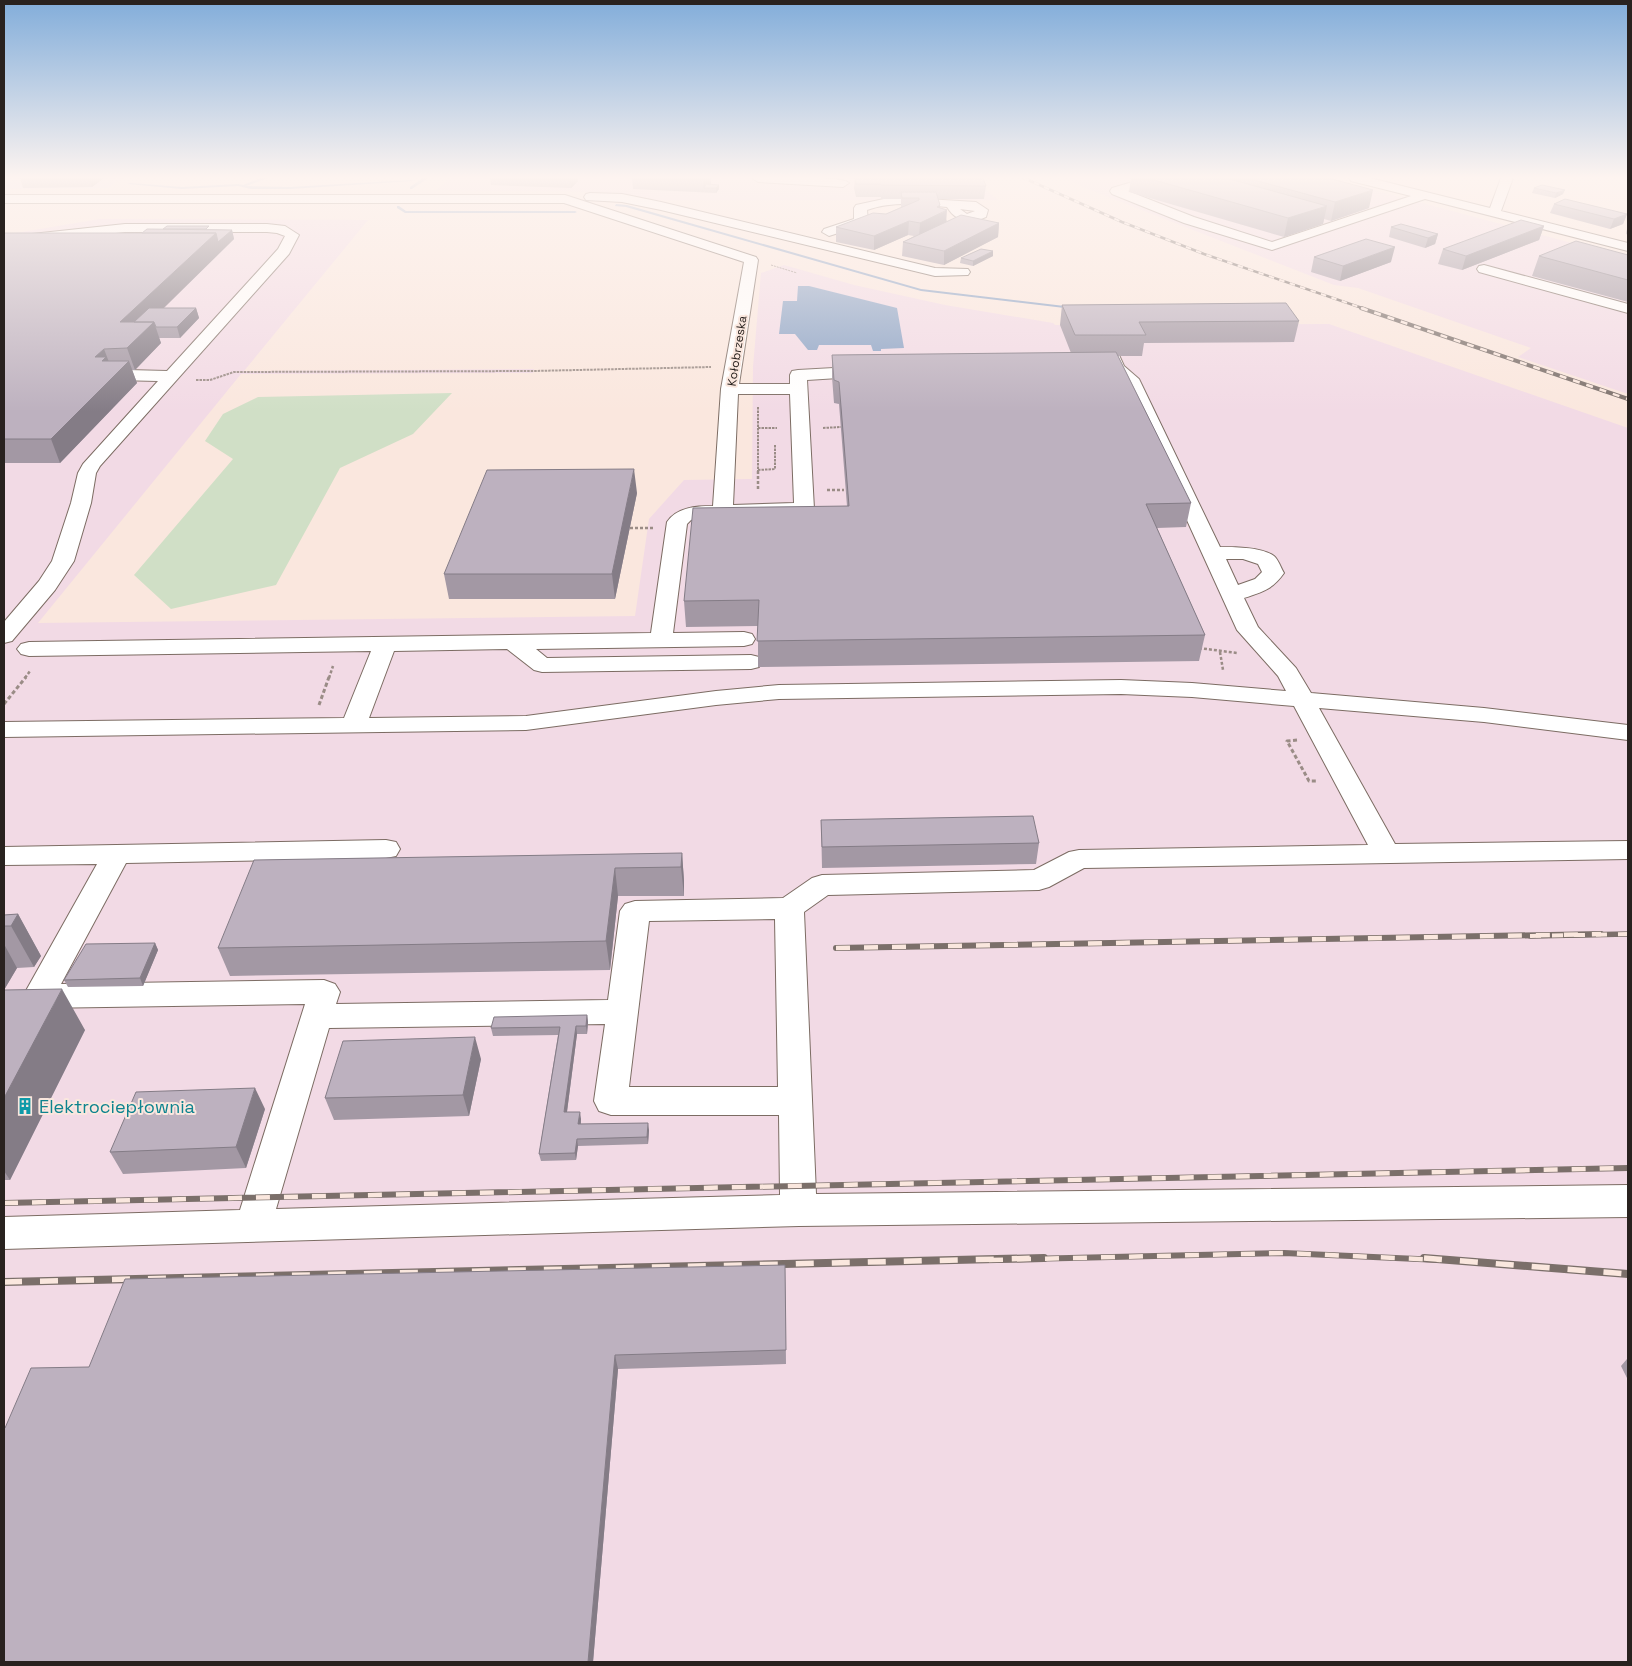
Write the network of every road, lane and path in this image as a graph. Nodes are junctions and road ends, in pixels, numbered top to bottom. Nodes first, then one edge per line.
1 (280, 256) edge
2 (738, 256) edge
3 (864, 256) edge
4 (885, 256) edge
5 (878, 259) junction
6 (1484, 269) edge
7 (963, 272) dead end
8 (1628, 309) edge
9 (1109, 364) edge
10 (734, 367) junction
11 (120, 370) edge
12 (890, 371) edge
13 (169, 378) junction
14 (799, 389) junction
15 (730, 390) junction
16 (758, 401) dead end
17 (758, 428) junction
18 (758, 470) junction
19 (758, 498) dead end
20 (723, 510) junction
21 (630, 528) dead end
22 (655, 528) dead end
23 (1212, 553) junction
24 (1232, 596) junction
25 (4, 636) edge
26 (661, 640) junction
27 (744, 640) dead end
28 (512, 642) junction
29 (385, 644) junction
30 (1192, 647) edge
31 (1246, 654) dead end
32 (30, 659) joint
33 (335, 660) dead end
34 (750, 662) dead end
35 (1302, 699) junction
36 (4, 704) edge
37 (313, 710) dead end
38 (353, 726) junction
39 (4, 730) edge
40 (1628, 732) edge
41 (1300, 740) dead end
42 (1319, 781) dead end
43 (386, 849) dead end
44 (1628, 850) edge
45 (1386, 853) junction
46 (117, 854) junction
47 (4, 856) edge
48 (789, 908) junction
49 (621, 1012) junction
50 (317, 1016) junction
51 (795, 1101) junction
52 (1628, 1201) edge
53 (799, 1210) junction
54 (253, 1226) junction
55 (4, 1232) edge

1 - 13 street
2 - 10 street, Kołobrzeska
3 - 5 street
4 - 5 street
5 - 7 street
6 - 8 street
9 - 23 street
10 - 13 path
10 - 15 street, Kołobrzeska
11 - 13 street
12 - 14 street
13 - 25 street
14 - 15 street
14 - 20 street
15 - 20 street, Kołobrzeska
16 - 17 path
17 - 18 path
17 - 18 path
18 - 19 path
20 - 26 street
21 - 22 path
23 - 24 street
23 - 24 street
24 - 35 street
26 - 27 street
26 - 28 street
28 - 29 street
28 - 34 street
29 - 32 street
29 - 38 street
30 - 31 path
32 - 36 path
33 - 37 path
35 - 38 street
35 - 40 street
35 - 45 street
38 - 39 street
41 - 42 path
43 - 46 street
44 - 45 street
45 - 48 street
46 - 47 street
46 - 50 street
48 - 49 street
48 - 51 street
49 - 50 street
49 - 51 street
50 - 54 street
51 - 53 street
52 - 53 street
53 - 54 street
54 - 55 street

